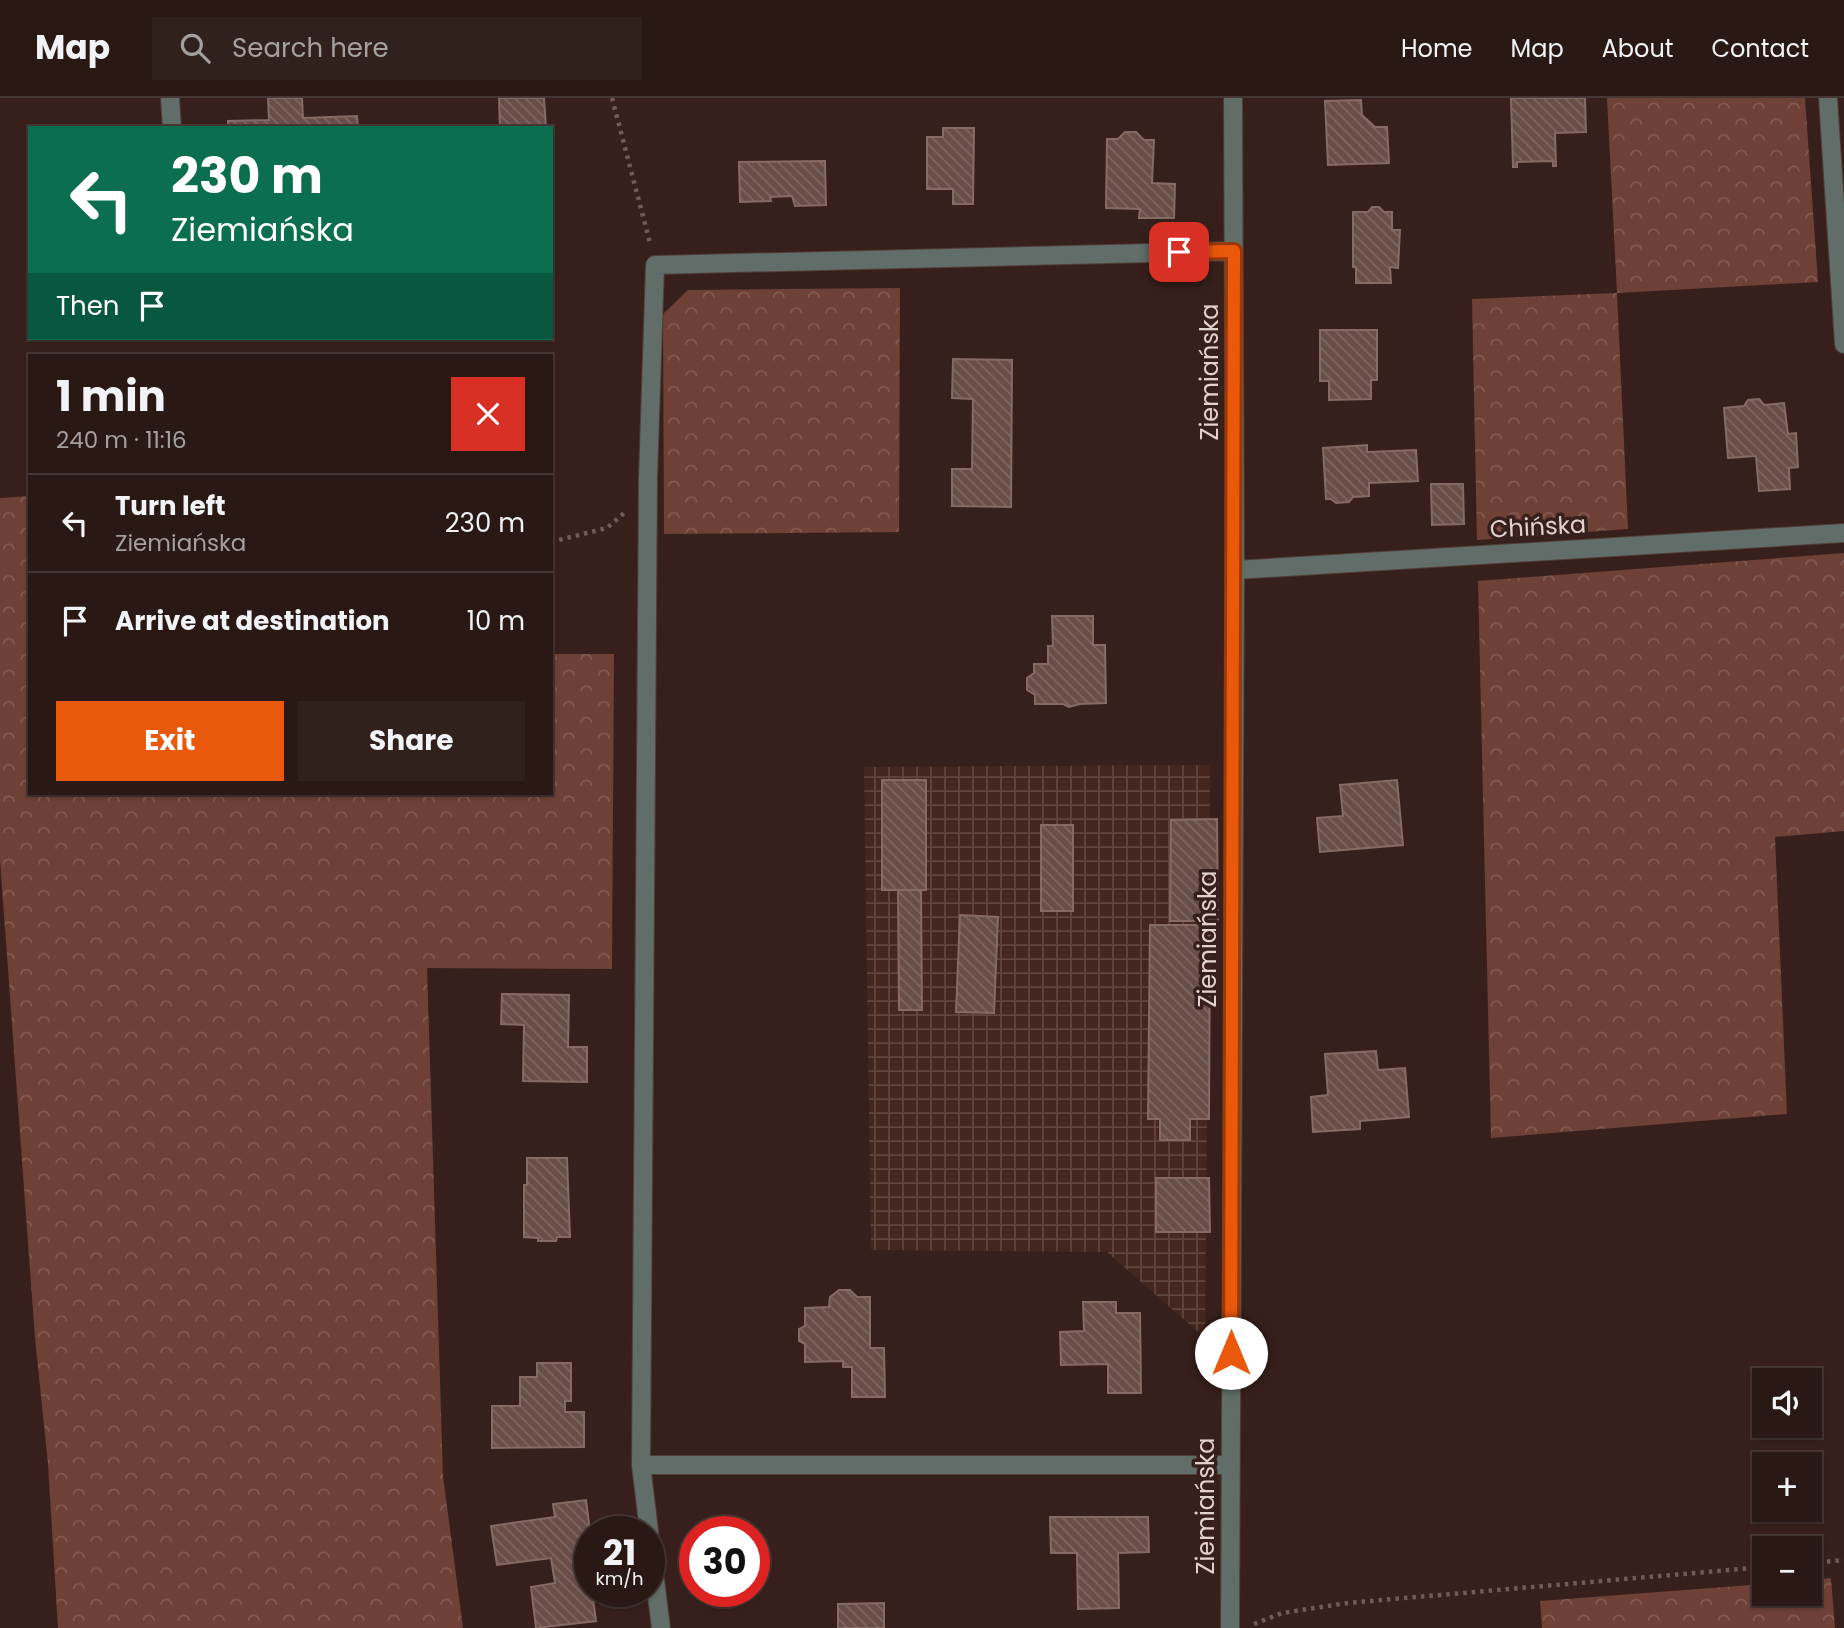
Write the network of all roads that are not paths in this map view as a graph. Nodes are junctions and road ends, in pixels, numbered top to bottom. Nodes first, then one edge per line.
1 (170, 98) edge
2 (1233, 98) edge
3 (1828, 98) edge
4 (172, 126) edge
5 (1234, 251) junction
6 (1844, 344) edge
7 (1844, 533) edge
8 (1235, 570) junction
9 (641, 1465) junction
10 (1230, 1465) junction
11 (647, 1516) edge
12 (658, 1607) edge
13 (661, 1628) edge
14 (1230, 1628) edge

1 - 4 street
2 - 5 street, Ziemiańska
3 - 6 street
5 - 8 street, Ziemiańska
5 - 9 street
7 - 8 street, Chińska
8 - 10 street, Ziemiańska
9 - 10 street
9 - 11 street
10 - 14 street, Ziemiańska
12 - 13 street

